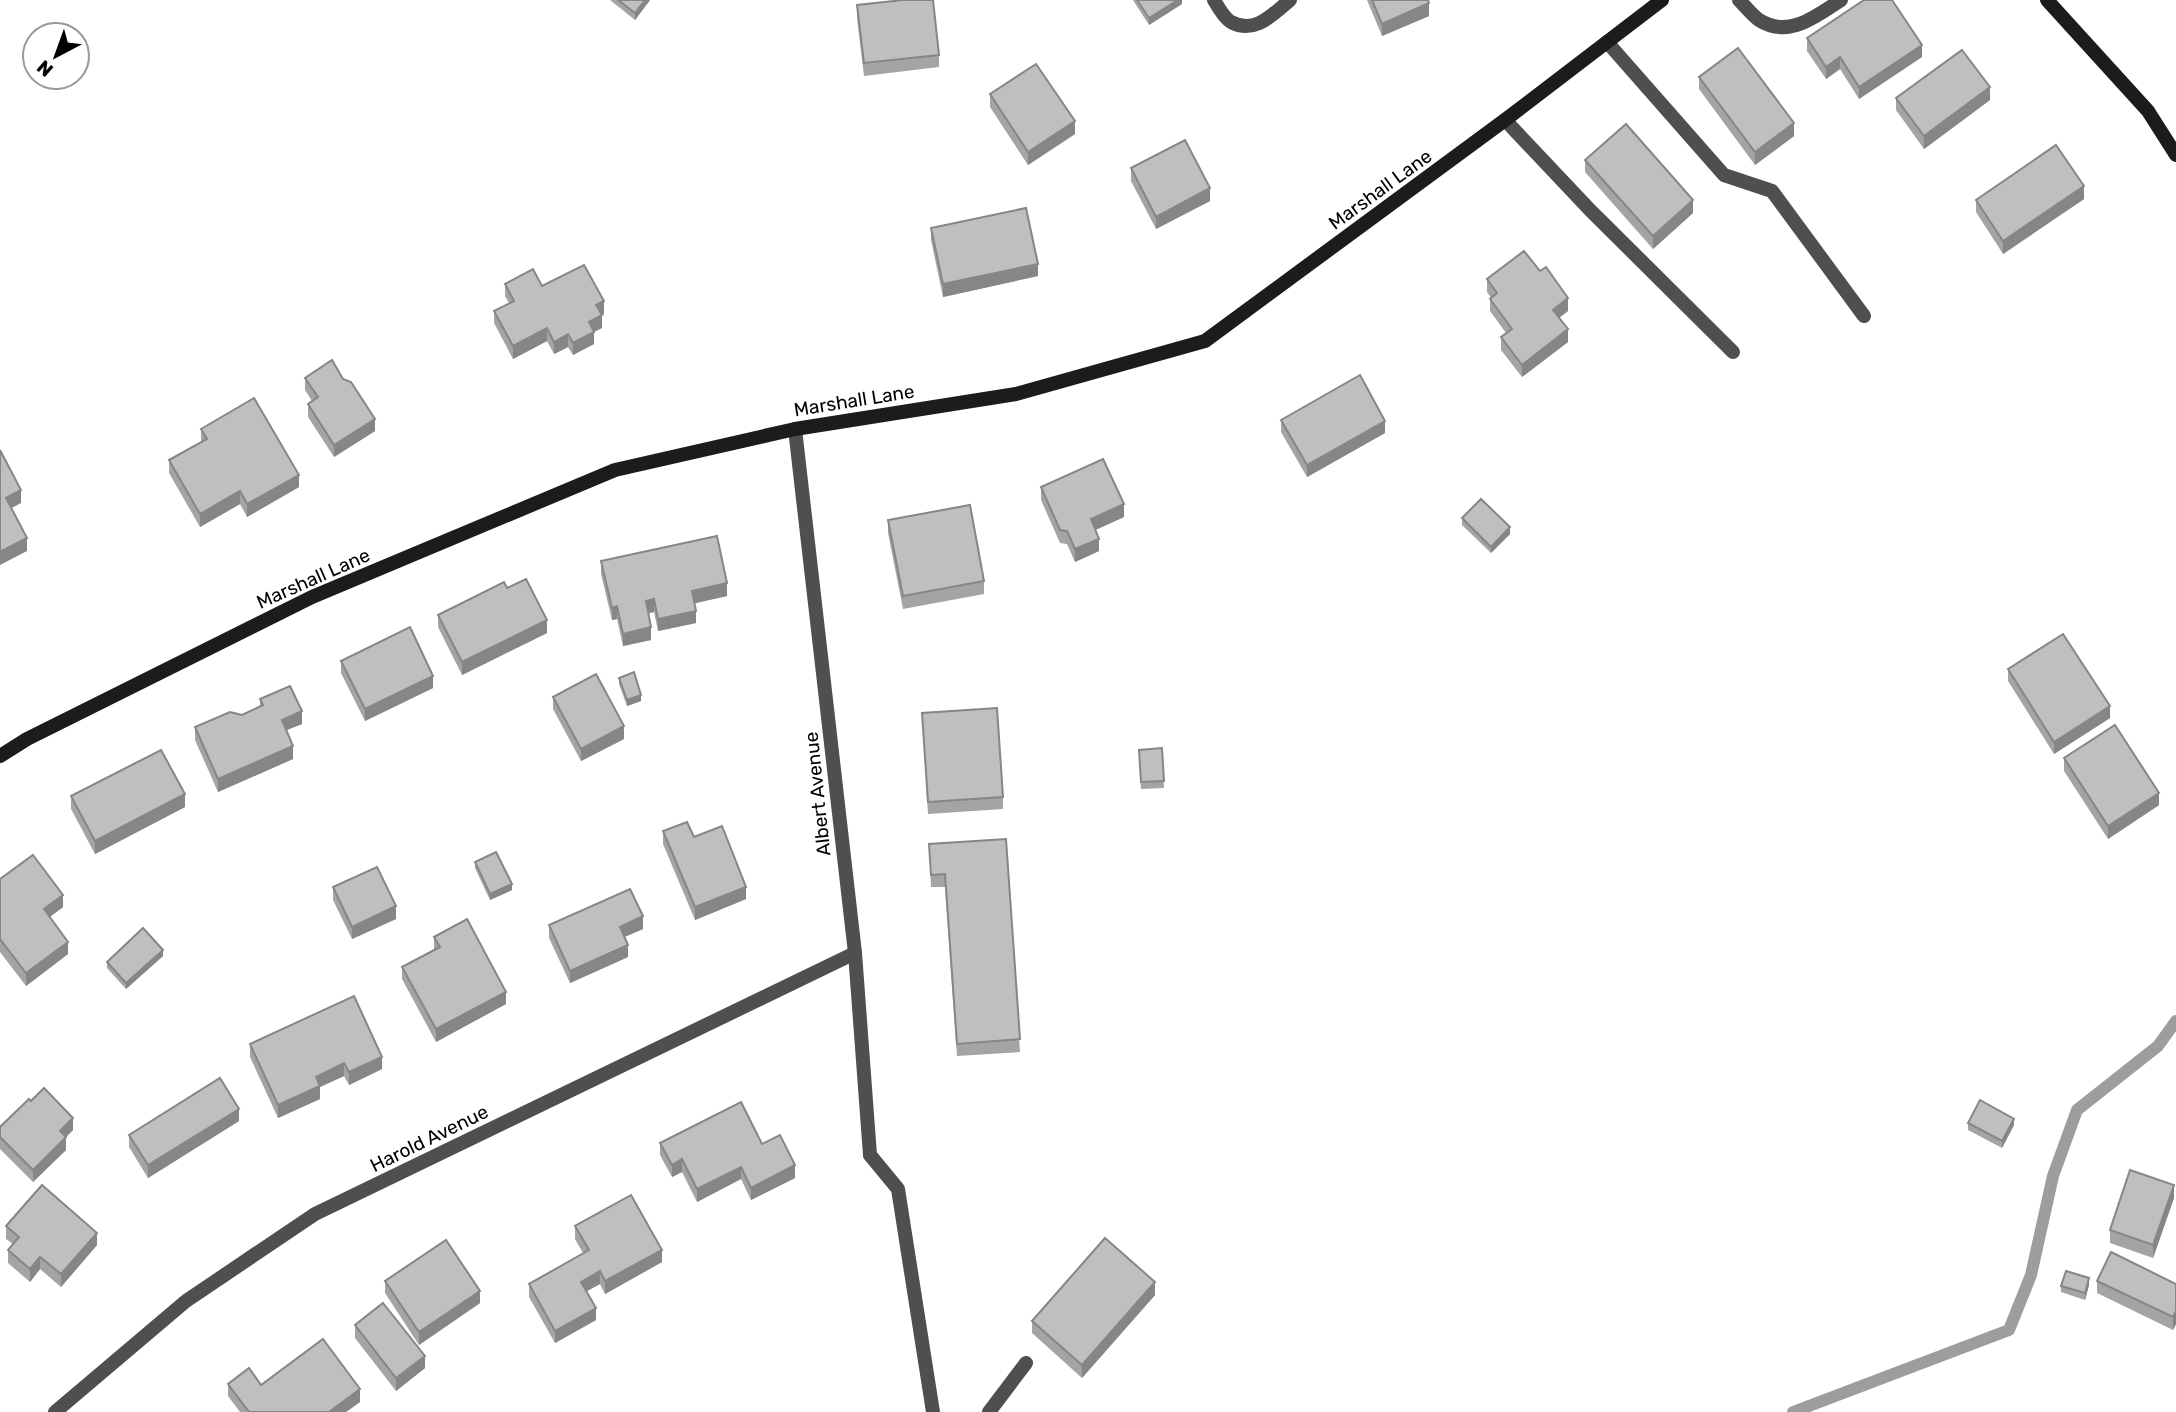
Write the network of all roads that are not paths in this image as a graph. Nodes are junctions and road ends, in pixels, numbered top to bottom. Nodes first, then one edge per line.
1 (1213, 0) edge
2 (1290, 0) edge
3 (1662, 0) edge
4 (1739, 0) edge
5 (1841, 0) edge
6 (2047, 0) edge
7 (1607, 42) junction
8 (1505, 120) junction
9 (2176, 155) edge
10 (1864, 316) dead end
11 (1733, 352) dead end
12 (795, 429) junction
13 (0, 756) edge
14 (855, 953) junction
15 (1026, 1363) dead end
16 (55, 1412) edge
17 (933, 1412) edge
18 (989, 1412) edge

1 - 2 street
3 - 7 street, Marshall Lane
4 - 5 street
6 - 9 street
7 - 8 street, Marshall Lane
7 - 10 street
8 - 11 street
8 - 12 street, Marshall Lane
12 - 13 street, Marshall Lane
12 - 14 street, Albert Avenue
14 - 16 street, Harold Avenue
14 - 17 street, Albert Avenue
15 - 18 street

